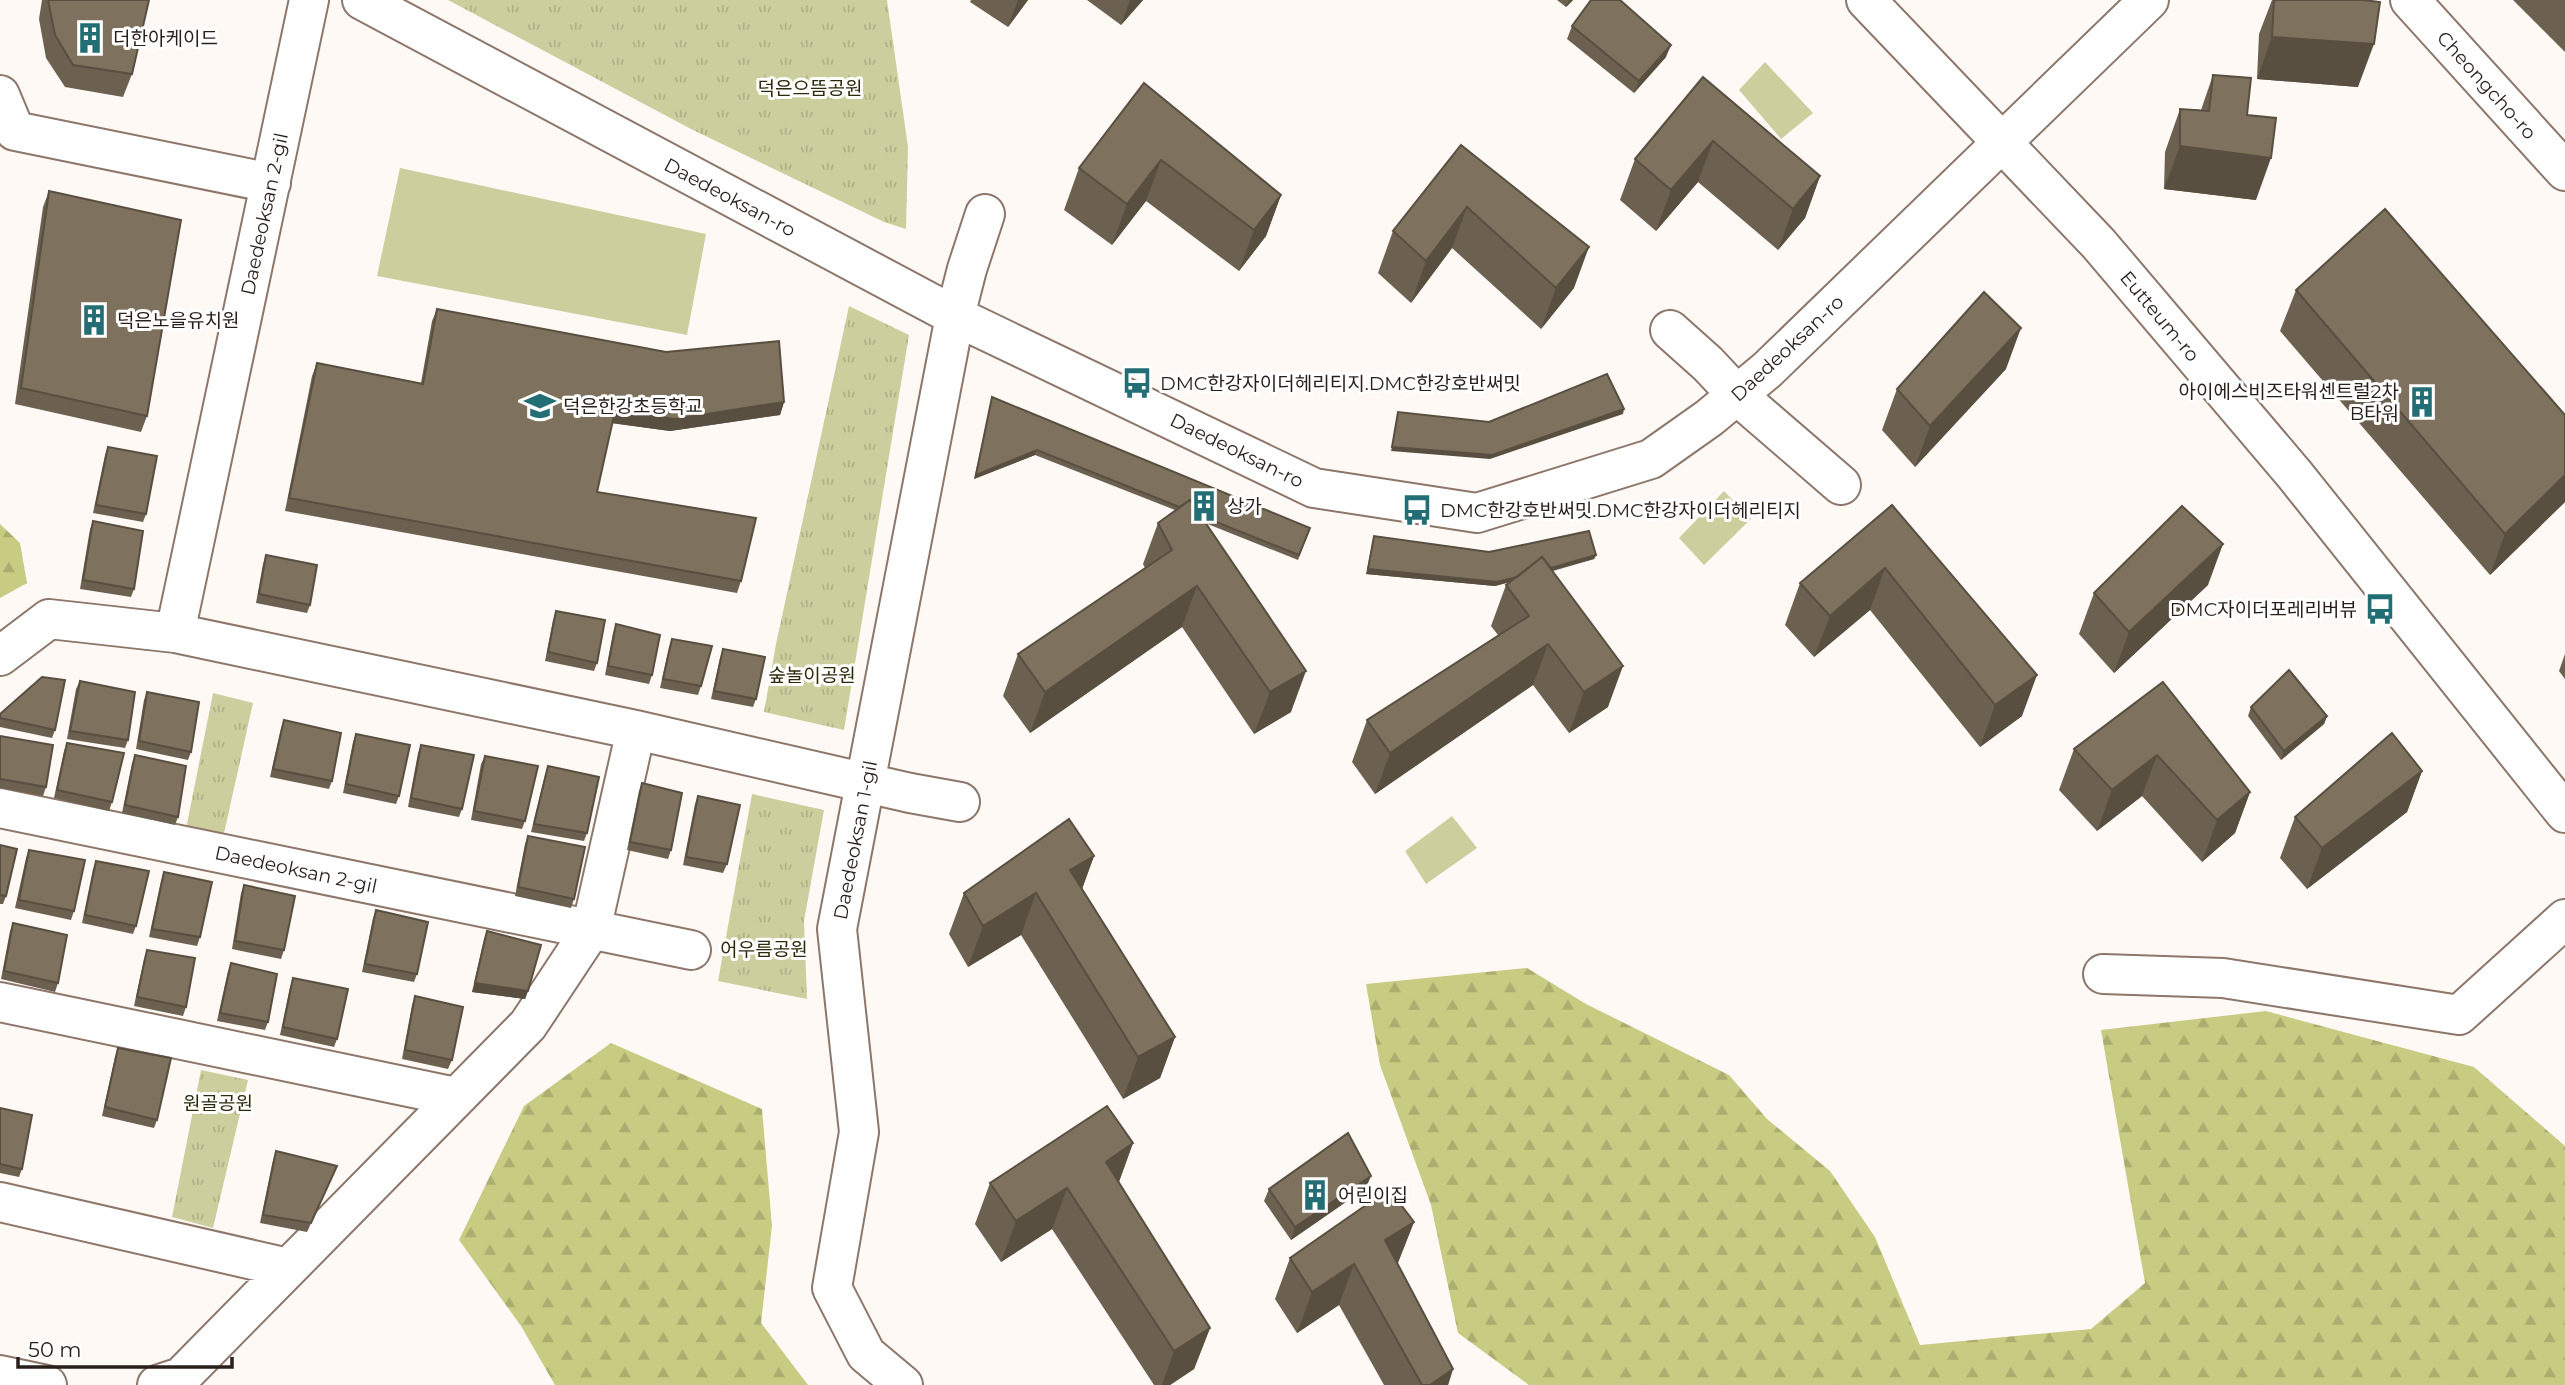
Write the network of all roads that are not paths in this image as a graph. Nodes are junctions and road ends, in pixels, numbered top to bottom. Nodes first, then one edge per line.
1 (309, 0) edge
2 (362, 0) edge
3 (1866, 0) edge
4 (2149, 0) edge
5 (2410, 0) edge
6 (0, 95) edge
7 (2003, 141) junction
8 (2565, 171) edge
9 (271, 183) junction
10 (985, 214) dead end
11 (955, 316) junction
12 (1670, 330) dead end
13 (1738, 396) junction
14 (1840, 485) dead end
15 (175, 633) junction
16 (0, 656) edge
17 (636, 730) junction
18 (867, 783) junction
19 (960, 802) dead end
20 (0, 808) edge
21 (2565, 813) edge
22 (2565, 919) edge
23 (592, 930) junction
24 (691, 950) dead end
25 (2103, 974) dead end
26 (0, 1002) edge
27 (456, 1097) junction
28 (0, 1202) edge
29 (289, 1268) junction
30 (0, 1375) edge
31 (47, 1385) edge
32 (157, 1385) edge
33 (904, 1385) edge

1 - 9 street, Daedeoksan 2-gil
2 - 11 street, Daedeoksan-ro
3 - 7 street, Eutteum-ro
4 - 7 street, Daedeoksan-ro
5 - 8 street, Cheongcho-ro
6 - 9 street
7 - 13 street, Daedeoksan-ro
7 - 21 street, Eutteum-ro
9 - 15 street, Daedeoksan 2-gil
10 - 11 street, Daedeoksan 1-gil
11 - 13 street, Daedeoksan-ro
11 - 18 street, Daedeoksan 1-gil
12 - 13 street
13 - 14 street
15 - 16 street
15 - 17 street
17 - 18 street
17 - 23 street
18 - 19 street
18 - 33 street, Daedeoksan 1-gil
20 - 23 street, Daedeoksan 2-gil
22 - 25 street
23 - 24 street, Daedeoksan 2-gil
23 - 27 street
26 - 27 street
27 - 29 street
28 - 29 street
29 - 32 street
30 - 31 street

